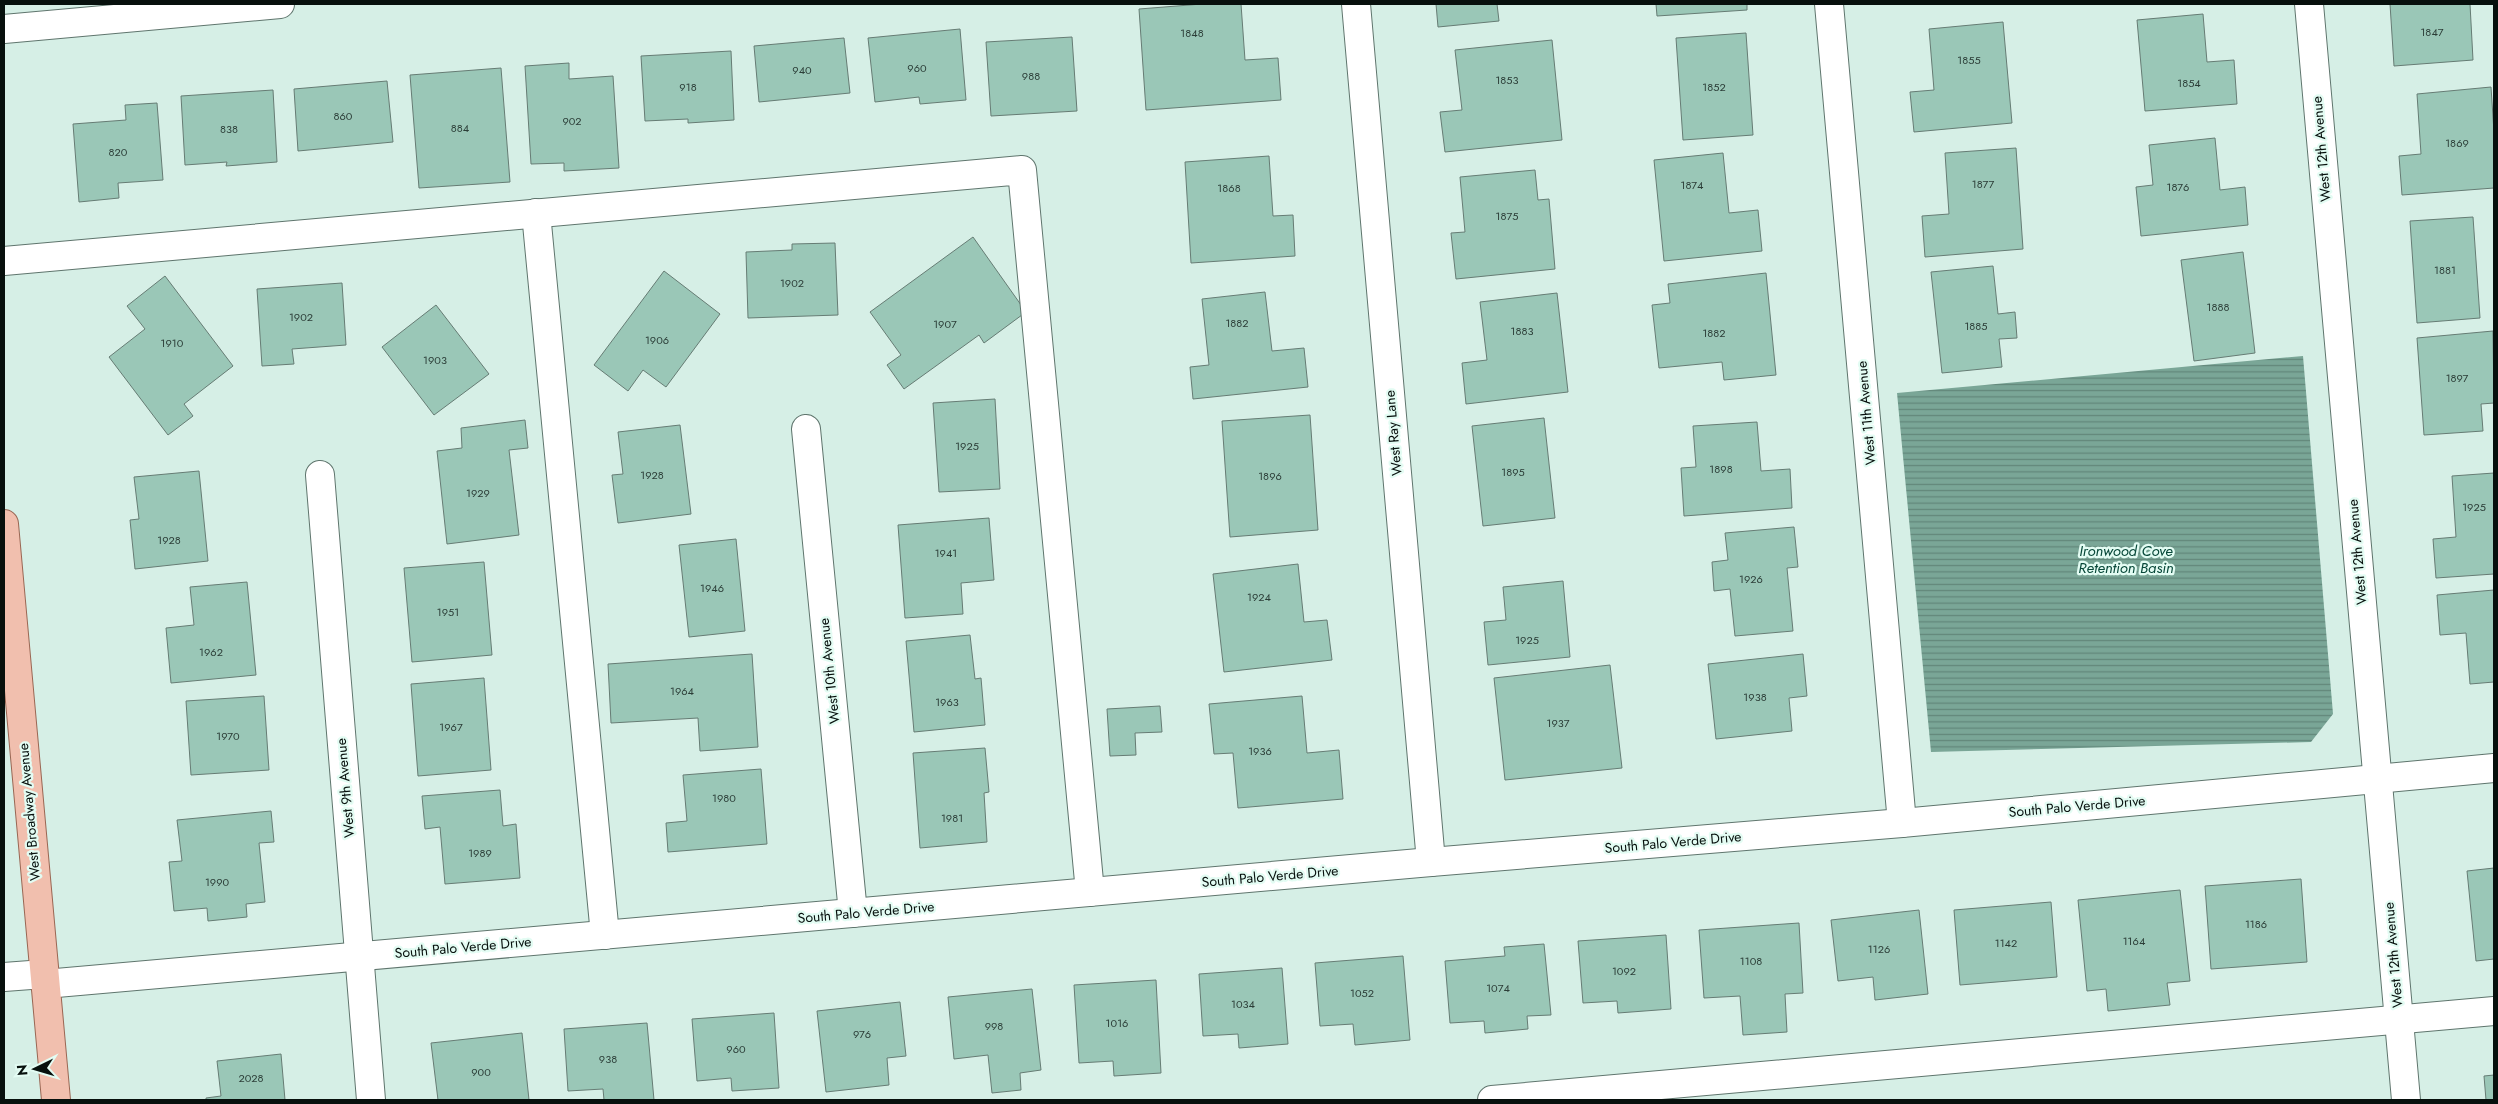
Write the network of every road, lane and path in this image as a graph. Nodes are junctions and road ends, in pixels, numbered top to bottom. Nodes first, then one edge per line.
1 (280, 4) edge
2 (1356, 4) edge
3 (1829, 4) edge
4 (2308, 4) edge
5 (4, 29) edge
6 (536, 213) junction
7 (4, 261) edge
8 (806, 429) dead end
9 (320, 475) dead end
10 (4, 524) edge
11 (11, 697) edge
12 (2494, 768) edge
13 (2378, 778) junction
14 (1902, 823) junction
15 (1431, 862) junction
16 (1090, 892) junction
17 (853, 913) junction
18 (605, 935) junction
19 (358, 956) junction
20 (4, 977) edge
21 (45, 979) junction
22 (2494, 1011) edge
23 (2398, 1019) junction
24 (56, 1100) edge
25 (371, 1100) edge
26 (1492, 1100) edge
27 (2406, 1100) edge

1 - 5 street
2 - 15 street, West Ray Lane
3 - 14 street, West 11th Avenue
4 - 13 street, West 12th Avenue
6 - 7 street
6 - 16 street
6 - 18 street
8 - 17 street, West 10th Avenue
9 - 19 street, West 9th Avenue
10 - 11 main road, West Broadway Avenue
11 - 21 main road, West Broadway Avenue
12 - 13 street, South Palo Verde Drive
13 - 14 street, South Palo Verde Drive
13 - 23 street, West 12th Avenue
14 - 15 street, South Palo Verde Drive
15 - 16 street, South Palo Verde Drive
16 - 17 street, South Palo Verde Drive
17 - 18 street, South Palo Verde Drive
18 - 19 street, South Palo Verde Drive
19 - 21 street, South Palo Verde Drive
19 - 25 street, West 9th Avenue
20 - 21 street, South Palo Verde Drive
21 - 24 main road, West Broadway Avenue
22 - 23 street
23 - 26 street
23 - 27 street, West 12th Avenue

